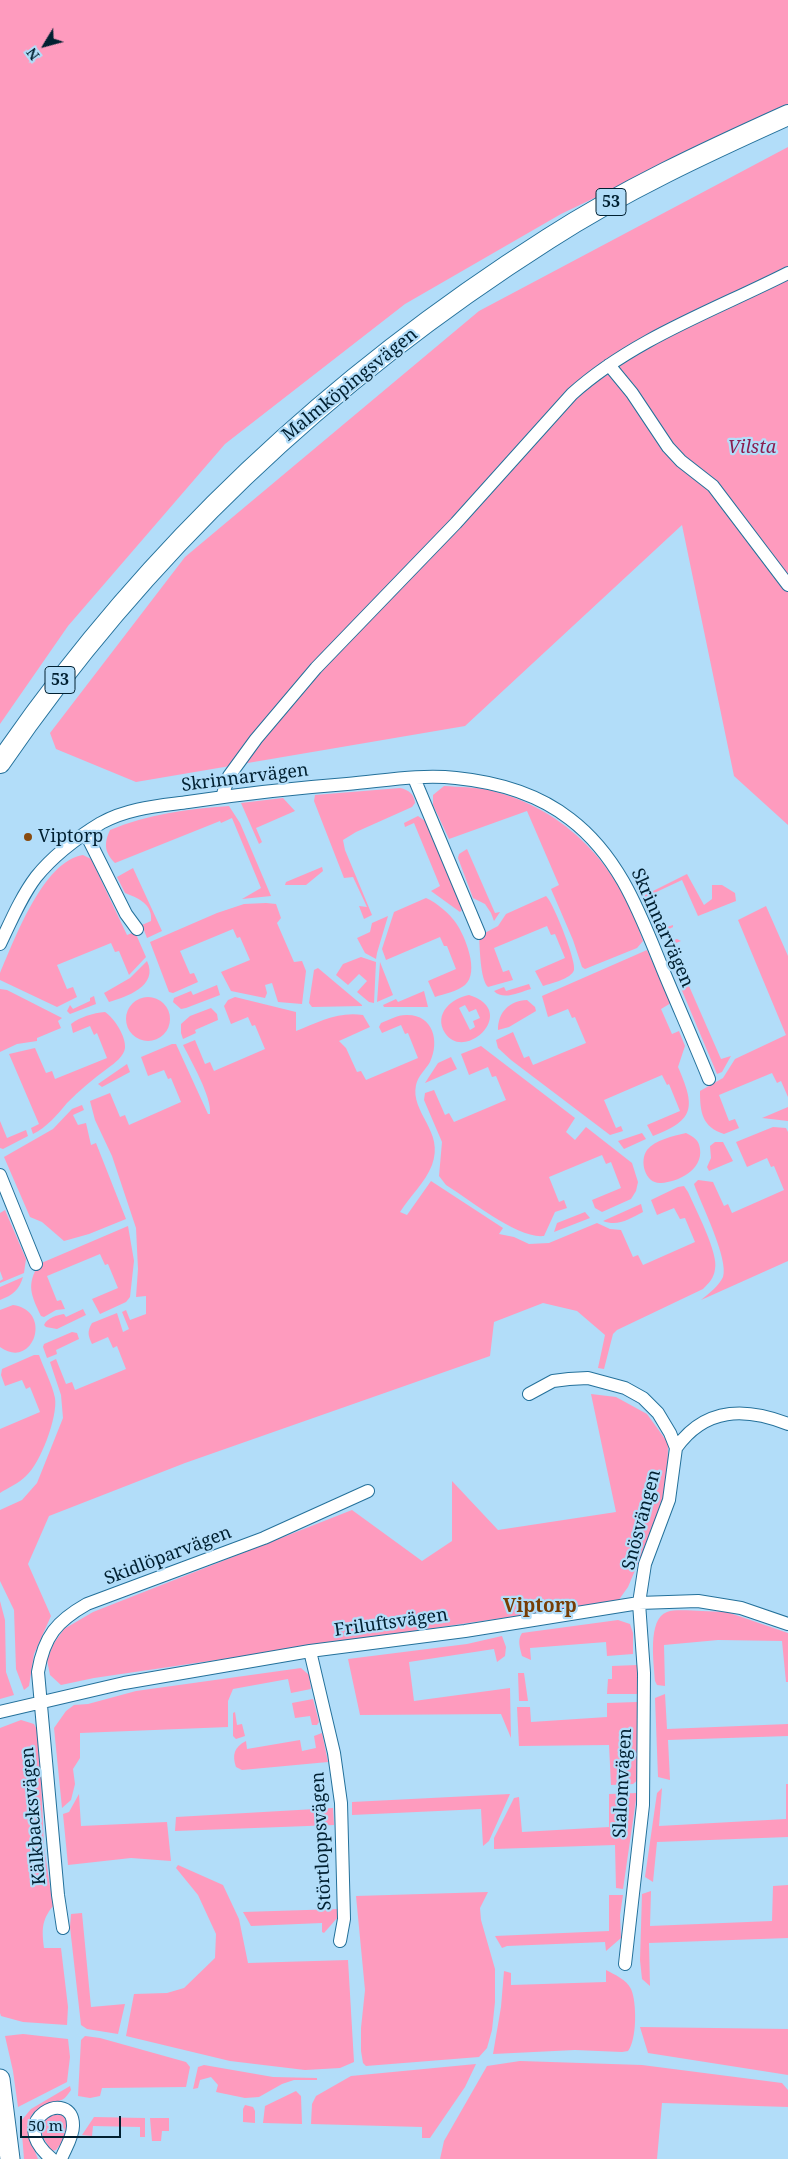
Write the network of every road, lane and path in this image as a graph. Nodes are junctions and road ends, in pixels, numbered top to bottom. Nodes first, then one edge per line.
1 (788, 115) edge
2 (788, 273) edge
3 (609, 365) junction
4 (788, 585) edge
5 (0, 761) edge
6 (414, 778) junction
7 (222, 797) junction
8 (86, 834) junction
9 (137, 929) dead end
10 (480, 933) dead end
11 (0, 944) edge
12 (710, 1078) dead end
13 (0, 1175) edge
14 (36, 1264) dead end
15 (529, 1394) dead end
16 (788, 1424) edge
17 (676, 1448) junction
18 (368, 1491) dead end
19 (639, 1603) junction
20 (788, 1624) edge
21 (310, 1651) junction
22 (42, 1701) junction
23 (0, 1712) edge
24 (63, 1928) dead end
25 (340, 1941) dead end
26 (626, 1964) dead end
27 (0, 2079) edge
28 (3, 2122) edge
29 (10, 2159) edge
30 (52, 2159) edge
31 (61, 2159) edge

1 - 5 main road, Malmköpingsvägen / 53
2 - 3 street
3 - 4 street
3 - 7 street
6 - 7 street, Skrinnarvägen
6 - 10 street
6 - 12 street, Skrinnarvägen
7 - 8 street, Skrinnarvägen
8 - 9 street
8 - 11 street, Skrinnarvägen
13 - 14 street
15 - 17 street
16 - 17 street
17 - 19 street, Snösvängen
18 - 22 street, Skidlöparvägen
19 - 20 street, Friluftsvägen
19 - 21 street, Friluftsvägen
19 - 26 street, Slalomvägen
21 - 22 street, Friluftsvägen
21 - 25 street, Störtloppsvägen
22 - 23 street, Friluftsvägen
22 - 24 street, Kälkbacksvägen
27 - 28 main road
28 - 29 main road
30 - 31 street

